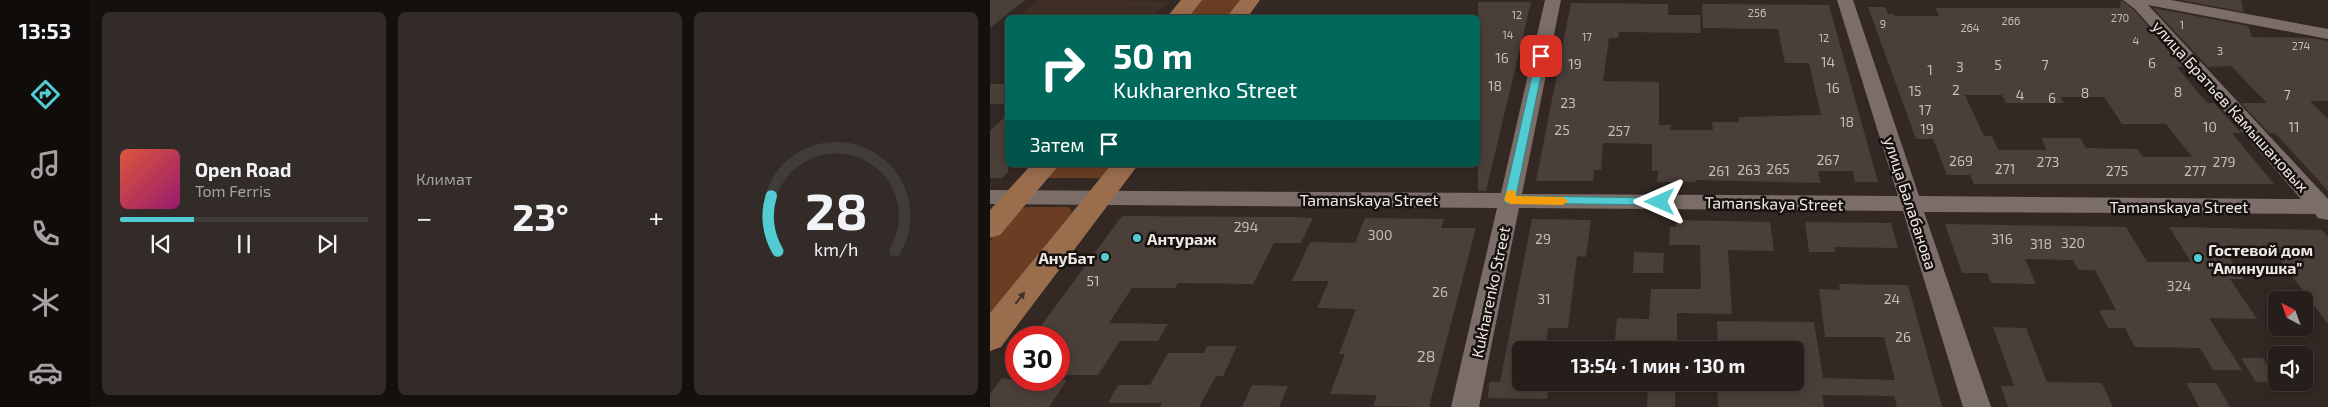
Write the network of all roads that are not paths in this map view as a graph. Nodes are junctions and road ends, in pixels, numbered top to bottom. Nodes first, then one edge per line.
1 (1192, 0) edge
2 (1250, 0) edge
3 (1553, 0) edge
4 (1845, 0) edge
5 (2131, 0) edge
6 (2146, 0) edge
7 (1179, 15) edge
8 (1238, 15) edge
9 (2328, 34) edge
10 (1044, 167) edge
11 (1123, 167) edge
12 (990, 197) edge
13 (1017, 198) junction
14 (1100, 198) junction
15 (1510, 200) junction
16 (1912, 204) junction
17 (2326, 210) edge
18 (990, 228) edge
19 (990, 337) edge
20 (1465, 407) edge
21 (1977, 407) edge

1 - 7 main road
2 - 8 main road
3 - 15 street, Kukharenko Street
4 - 16 street, улица Балабанова
5 - 17 street, улица Братьев Камышановых
6 - 9 street
10 - 13 main road
11 - 14 main road
12 - 13 street
13 - 14 street, Tamanskaya Street
13 - 18 main road
14 - 15 street, Tamanskaya Street
19 -> 14 main road
15 - 16 street, Tamanskaya Street
15 - 20 street, Kukharenko Street
16 - 17 street, Tamanskaya Street
16 - 21 street, улица Балабанова

